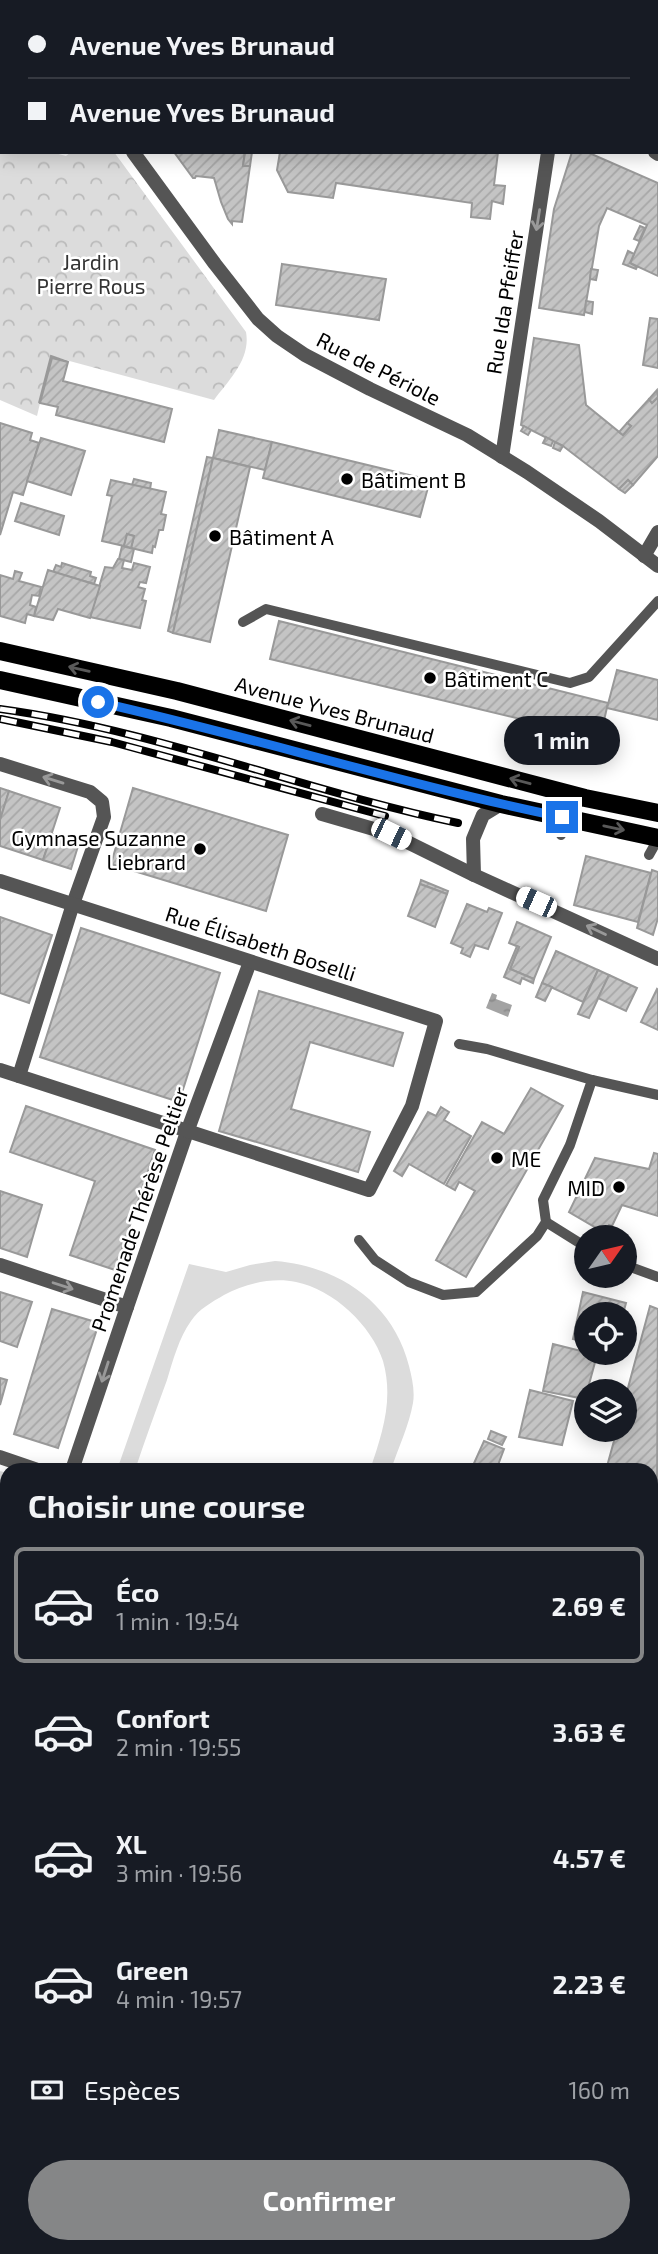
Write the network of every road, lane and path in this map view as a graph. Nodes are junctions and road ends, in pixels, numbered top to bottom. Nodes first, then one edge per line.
1 (134, 154) edge
2 (548, 154) edge
3 (502, 457) junction
4 (658, 532) edge
5 (644, 556) junction
6 (658, 566) edge
7 (658, 601) edge
8 (243, 622) dead end
9 (0, 650) edge
10 (0, 680) edge
11 (0, 764) edge
12 (501, 804) junction
13 (658, 813) edge
14 (322, 814) dead end
15 (562, 817) junction
16 (561, 835) dead end
17 (658, 838) edge
18 (649, 855) dead end
19 (474, 875) junction
20 (0, 881) edge
21 (73, 904) junction
22 (658, 959) edge
23 (250, 962) junction
24 (458, 1044) dead end
25 (0, 1070) edge
26 (19, 1076) junction
27 (592, 1080) junction
28 (658, 1095) edge
29 (187, 1132) junction
30 (546, 1222) junction
31 (359, 1240) dead end
32 (574, 1240) edge
33 (0, 1265) edge
34 (637, 1269) edge
35 (658, 1277) edge
36 (127, 1307) junction
37 (0, 1457) edge
38 (18, 1463) edge
39 (74, 1463) edge

1 - 3 street, Rue de Périole
2 -> 3 street, Rue Ida Pfeiffer
3 - 5 street, Rue de Périole
4 - 5 street
5 - 6 street, Rue de Périole
7 - 8 lane
13 -> 9 main road, Avenue Yves Brunaud
10 - 12 main road
21 -> 11 street
12 - 15 main road
12 - 19 street
14 - 19 street
15 - 16 lane
15 -> 17 main road
17 - 18 lane
22 -> 19 street
20 - 21 street, Rue Élisabeth Boselli
21 - 23 street, Rue Élisabeth Boselli
21 - 26 street
23 - 29 street, Promenade Thérèse Peltier
23 - 29 street, Rue Élisabeth Boselli
24 - 27 lane
25 - 26 street
26 - 29 street
27 - 28 lane
27 - 30 lane
29 - 36 street, Promenade Thérèse Peltier
30 - 31 lane
30 - 32 lane
33 -> 36 street
34 - 35 lane
36 -> 39 street, Promenade Thérèse Peltier
37 - 38 street

